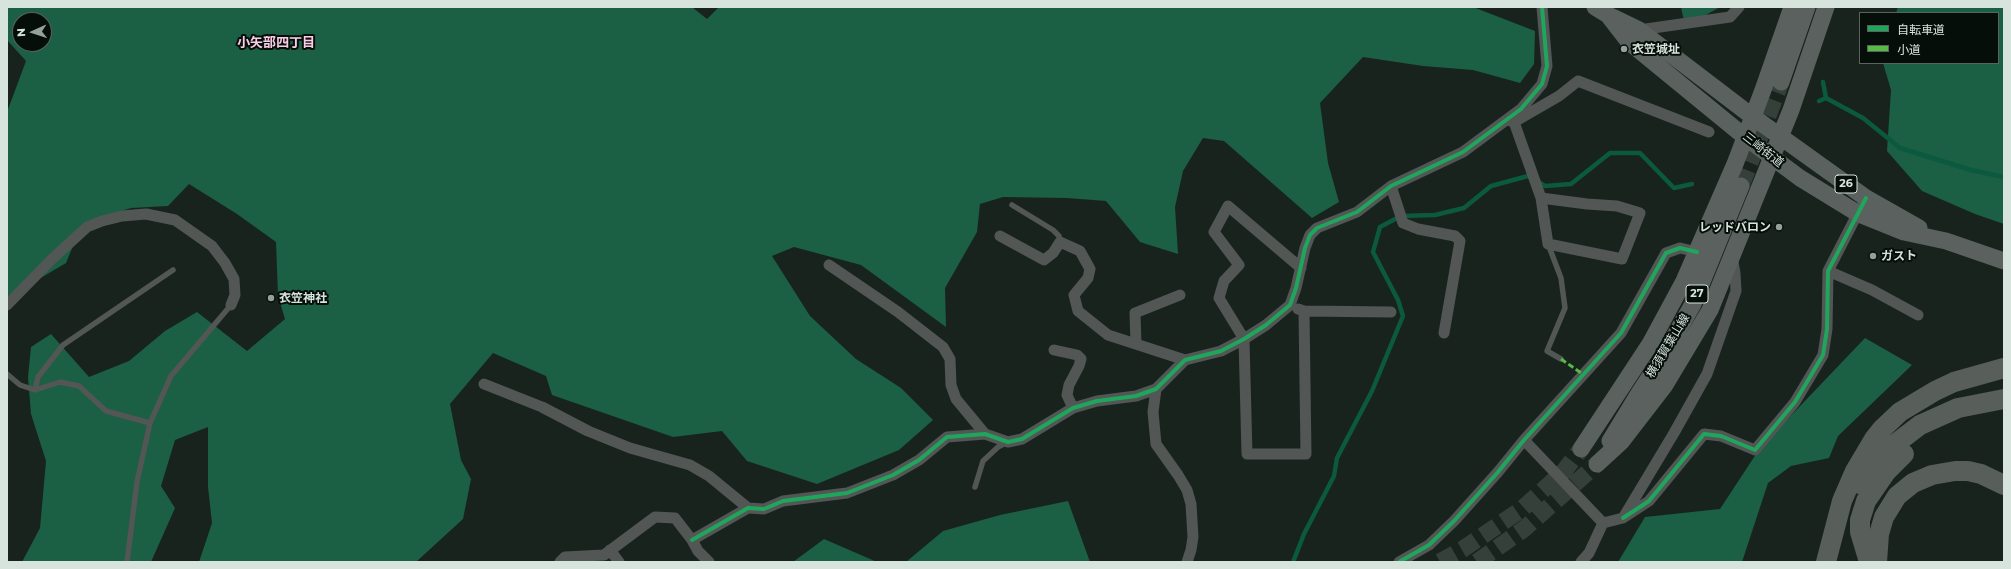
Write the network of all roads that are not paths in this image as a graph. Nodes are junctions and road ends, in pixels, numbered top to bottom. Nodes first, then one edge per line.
1 (1542, 7) edge
2 (1739, 7) edge
3 (1792, 7) edge
4 (1807, 7) edge
5 (1826, 7) edge
6 (1602, 11) edge
7 (1639, 30) junction
8 (1781, 82) tunnel mouth
9 (1753, 117) junction
10 (1511, 121) junction
11 (1709, 132) dead end
12 (1745, 137) junction
13 (1781, 137) junction
14 (1773, 158) junction
15 (1391, 186) junction
16 (1741, 186) tunnel mouth
17 (1541, 198) junction
18 (1866, 198) junction
19 (1012, 205) dead end
20 (1857, 213) junction
21 (1000, 236) dead end
22 (1946, 241) junction
23 (1060, 242) junction
24 (1548, 244) junction
25 (1697, 252) junction
26 (1732, 258) junction
27 (2004, 261) edge
28 (829, 265) dead end
29 (1301, 268) junction
30 (173, 270) dead end
31 (1828, 271) junction
32 (1180, 295) dead end
33 (7, 305) edge
34 (231, 305) joint
35 (1290, 305) junction
36 (1304, 311) junction
37 (1391, 312) dead end
38 (1918, 315) dead end
39 (1444, 333) dead end
40 (1244, 339) junction
41 (1136, 344) junction
42 (1054, 350) dead end
43 (1185, 360) junction
44 (1561, 360) dead end
45 (2004, 368) edge
46 (7, 374) edge
47 (484, 384) dead end
48 (1156, 389) junction
49 (35, 390) junction
50 (1638, 395) junction
51 (2004, 400) edge
52 (1073, 408) junction
53 (2004, 413) edge
54 (150, 423) junction
55 (985, 434) junction
56 (1524, 440) junction
57 (1008, 442) junction
58 (2004, 485) edge
59 (975, 487) dead end
60 (748, 508) junction
61 (1623, 518) junction
62 (1603, 523) junction
63 (692, 540) junction
64 (610, 550) junction
65 (127, 562) edge
66 (560, 562) edge
67 (619, 562) edge
68 (709, 562) edge
69 (1187, 562) edge
70 (1399, 562) edge
71 (1581, 562) edge
72 (1827, 562) edge
73 (1869, 562) edge
74 (1877, 562) edge

1 - 10 street
2 - 7 street
3 - 9 main road
4 - 8 main road
5 - 13 main road
6 - 7 main road, 三崎街道 / 26
6 - 12 main road, 三崎街道 / 26
7 - 9 main road, 三崎街道 / 26
9 - 12 main road
9 - 13 main road, 三崎街道 / 26
10 - 11 street
10 - 15 street
10 - 17 street
12 - 14 main road, 三崎街道 / 26
12 - 25 main road
13 - 14 main road
13 - 18 main road, 三崎街道 / 26
14 - 20 main road, 三崎街道 / 26
14 - 26 main road
15 - 29 street
15 - 39 street
16 - 50 main road, 横須賀葉山線 / 27
17 - 24 street
17 - 24 street
18 - 20 street
18 - 22 main road, 三崎街道 / 26
19 - 23 lane
20 - 22 main road, 三崎街道 / 26
20 - 31 street
21 - 23 street
22 - 27 main road, 三崎街道 / 26
23 - 41 street
24 - 44 lane
25 - 50 main road, 横須賀葉山線 / 27
25 - 56 street
26 - 50 main road, 横須賀葉山線 / 27
26 - 61 street
28 - 55 street
29 - 35 street
29 - 40 street
30 - 49 lane
31 - 38 street
31 - 61 street
32 - 41 street
33 - 34 street
34 - 54 lane
35 - 36 street
35 - 40 street
36 - 37 street
36 - 40 street
40 - 43 street
41 - 43 street
42 - 52 street
43 - 48 street
45 - 72 highway
46 - 49 lane
47 - 60 street
48 - 52 street
48 - 69 street
49 - 54 lane
51 - 72 highway
52 - 57 street
53 - 73 highway
54 - 65 lane
55 - 57 street
55 - 60 street
56 - 62 street
56 - 70 street
57 - 59 lane
58 - 74 highway
60 - 63 street
61 - 62 street
62 - 71 street
63 - 64 street
63 - 68 street
64 - 66 street
64 - 67 street

